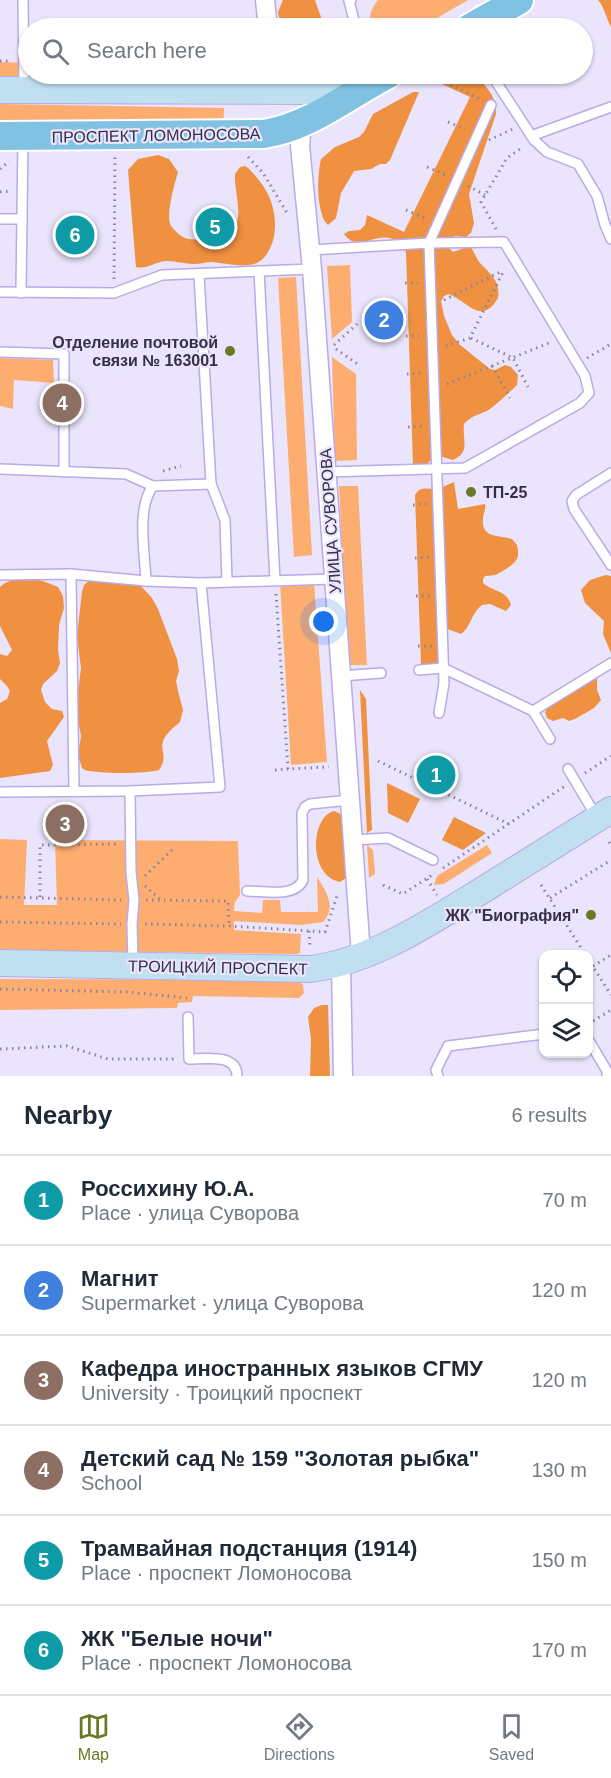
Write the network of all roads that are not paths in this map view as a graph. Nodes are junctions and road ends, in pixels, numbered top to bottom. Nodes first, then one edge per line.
1 (23, 0) edge
2 (265, 0) edge
3 (351, 0) edge
4 (519, 0) edge
5 (21, 18) edge
6 (267, 18) edge
7 (354, 18) edge
8 (488, 18) edge
9 (18, 41) edge
10 (217, 84) edge
11 (295, 84) edge
12 (355, 84) edge
13 (364, 84) edge
14 (498, 84) edge
15 (12, 91) edge
16 (491, 105) road end
17 (611, 107) edge
18 (302, 123) junction
19 (533, 138) junction
20 (11, 144) edge
21 (0, 219) edge
22 (22, 219) junction
23 (611, 239) edge
24 (429, 243) junction
25 (311, 260) junction
26 (259, 271) junction
27 (199, 275) junction
28 (0, 292) edge
29 (21, 292) junction
30 (0, 352) edge
31 (0, 469) edge
32 (436, 469) junction
33 (64, 472) junction
34 (326, 472) junction
35 (611, 473) edge
36 (212, 484) junction
37 (153, 486) junction
38 (611, 565) edge
39 (71, 574) junction
40 (0, 575) edge
41 (334, 579) junction
42 (226, 580) junction
43 (275, 580) junction
44 (146, 581) junction
45 (201, 583) junction
46 (611, 663) edge
47 (443, 668) junction
48 (419, 670) dead end
49 (381, 673) dead end
50 (341, 676) junction
51 (533, 711) junction
52 (440, 713) dead end
53 (550, 739) dead end
54 (568, 769) dead end
55 (74, 791) junction
56 (129, 791) junction
57 (0, 792) edge
58 (350, 800) junction
59 (604, 814) edge
60 (352, 840) junction
61 (433, 860) dead end
62 (247, 891) dead end
63 (351, 959) junction
64 (0, 963) edge
65 (133, 965) junction
66 (188, 1017) dead end
67 (539, 1035) edge
68 (593, 1047) edge
69 (237, 1076) edge
70 (343, 1076) edge
71 (438, 1076) edge
72 (607, 1076) edge

1 - 5 lane
2 - 6 street
3 - 7 lane
4 - 8 main road
9 - 15 lane
10 - 15 main road, ПРОСПЕКТ ЛОМОНОСОВА
11 - 12 main road, ПРОСПЕКТ ЛОМОНОСОВА
13 - 18 main road, ПРОСПЕКТ ЛОМОНОСОВА
14 - 19 lane
16 - 24 lane
17 - 19 lane
18 - 20 main road, ПРОСПЕКТ ЛОМОНОСОВА
18 - 25 street, УЛИЦА СУВОРОВА
19 - 23 lane
20 - 22 lane
21 - 22 lane
22 - 29 lane
24 - 25 lane
24 - 32 lane
24 - 32 lane
25 - 26 lane
25 - 34 street, УЛИЦА СУВОРОВА
26 - 27 lane
26 - 43 lane
27 - 29 lane
27 - 36 lane
28 - 29 lane
30 - 33 lane
31 - 33 lane
32 - 34 lane
32 - 47 lane
33 - 37 lane
34 - 41 street, УЛИЦА СУВОРОВА
35 - 38 lane
36 - 37 lane
36 - 42 lane
37 - 44 lane
39 - 40 lane
39 - 44 lane
39 - 55 lane
41 - 43 lane
41 - 50 street, УЛИЦА СУВОРОВА
42 - 43 lane
42 - 45 lane
44 - 45 lane
45 - 56 lane
46 - 51 lane
47 - 48 lane
47 - 51 lane
47 - 52 lane
49 - 50 lane
50 - 58 street, УЛИЦА СУВОРОВА
51 - 53 lane
54 - 59 lane
55 - 56 lane
55 - 57 lane
56 - 65 lane
58 - 60 street, УЛИЦА СУВОРОВА
58 - 62 lane
59 - 63 main road, ТРОИЦКИЙ ПРОСПЕКТ
60 - 61 lane
60 - 63 street, УЛИЦА СУВОРОВА
63 - 65 main road, ТРОИЦКИЙ ПРОСПЕКТ
63 - 70 street, УЛИЦА СУВОРОВА
64 - 65 main road, ТРОИЦКИЙ ПРОСПЕКТ
66 - 69 lane
67 - 71 lane
68 - 72 lane

